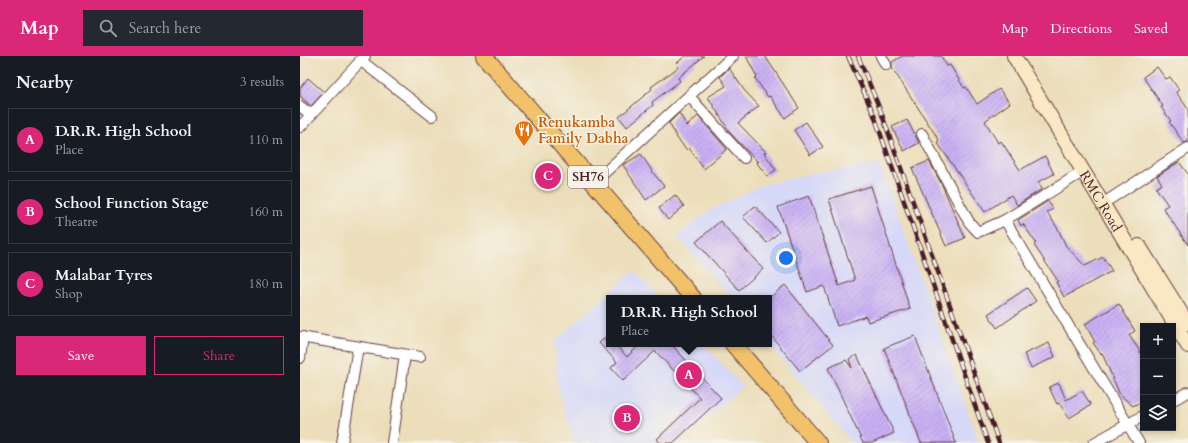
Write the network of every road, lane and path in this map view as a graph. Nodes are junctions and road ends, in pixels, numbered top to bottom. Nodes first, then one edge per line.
1 (484, 56) edge
2 (733, 56) edge
3 (1014, 56) edge
4 (1024, 56) edge
5 (362, 58) edge
6 (689, 96) junction
7 (300, 106) edge
8 (311, 115) junction
9 (432, 116) dead end
10 (300, 127) edge
11 (922, 134) dead end
12 (1188, 148) edge
13 (744, 158) dead end
14 (1084, 171) junction
15 (593, 183) junction
16 (1110, 199) junction
17 (1005, 220) junction
18 (690, 295) edge
19 (1188, 324) edge
20 (302, 337) edge
21 (1188, 346) edge
22 (358, 347) junction
23 (736, 347) edge
24 (405, 355) junction
25 (420, 357) dead end
26 (300, 358) edge
27 (1188, 392) edge
28 (1176, 398) edge
29 (1140, 418) edge
30 (1128, 424) junction
31 (342, 443) edge
32 (392, 443) edge
33 (818, 443) edge
34 (1094, 443) edge
35 (1140, 443) edge

1 - 15 main road, SH76
2 - 6 street
3 - 14 street, RMC Road
4 - 16 street, RMC Road
5 - 8 street
5 - 9 street
6 - 13 street
6 - 15 street
7 - 8 street
8 - 10 street
11 - 17 street
12 - 16 street
14 - 17 street
14 - 21 street, RMC Road
15 - 18 main road, SH76
16 - 19 street, RMC Road
17 - 30 street
20 - 22 street
20 - 26 street
22 - 24 street
22 - 31 street
23 - 33 main road
24 - 25 street
24 - 32 street
27 - 28 street
29 - 30 street
30 - 34 street
30 - 35 street

